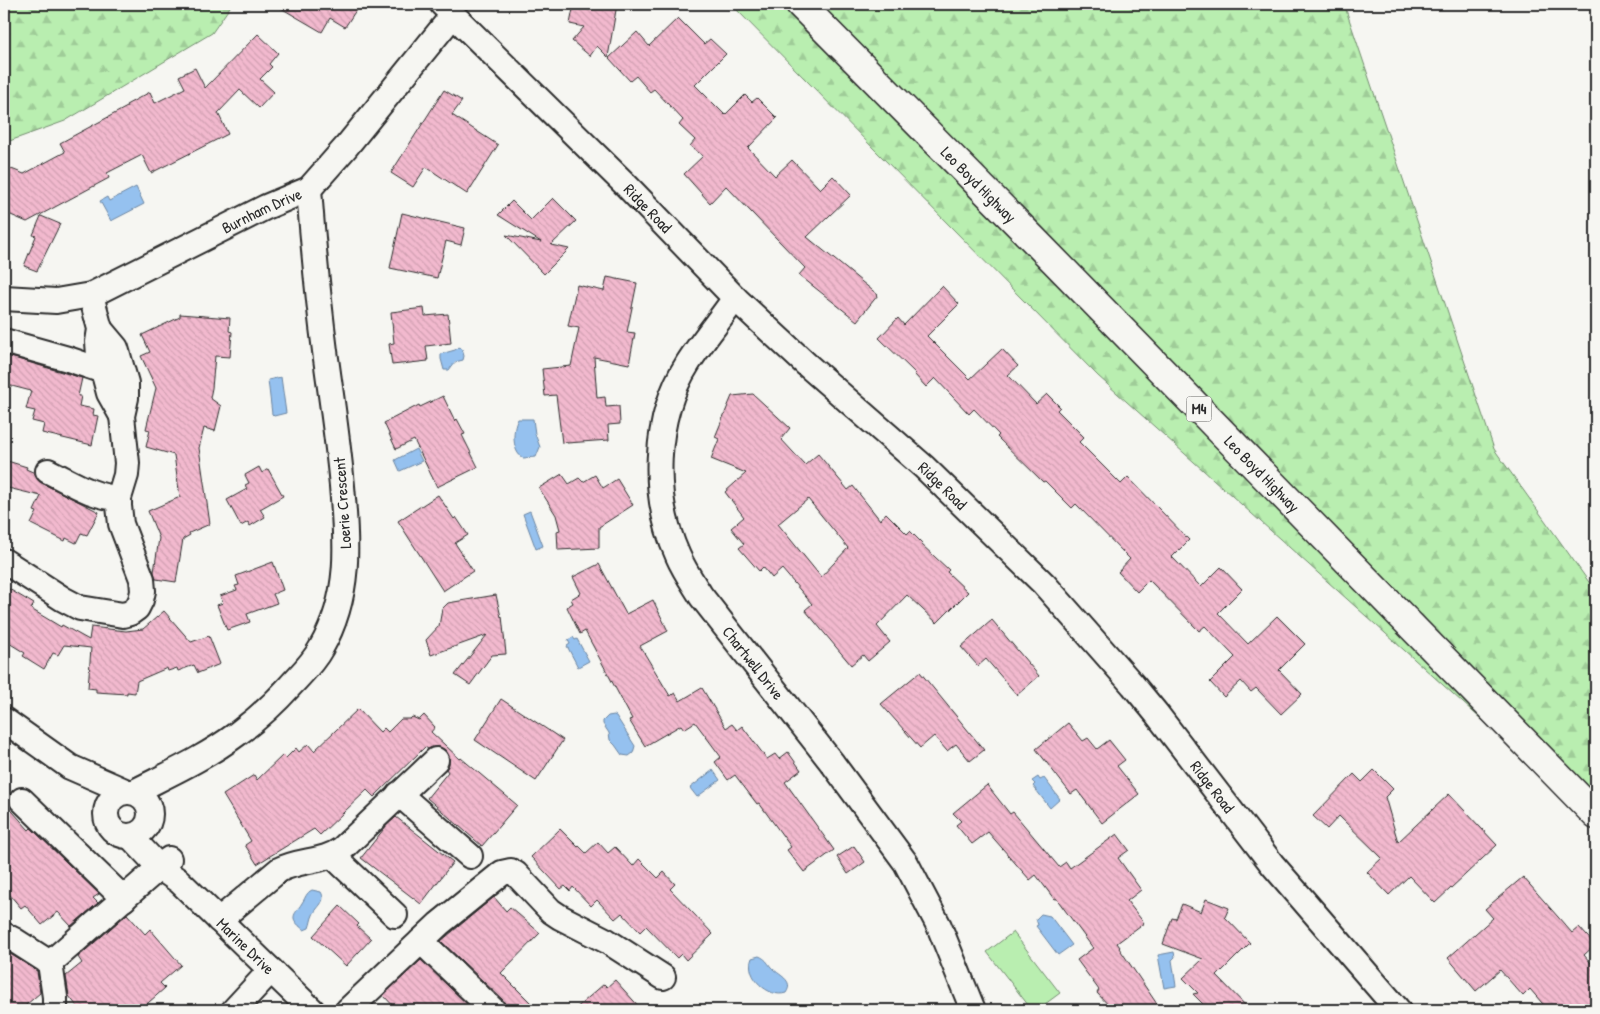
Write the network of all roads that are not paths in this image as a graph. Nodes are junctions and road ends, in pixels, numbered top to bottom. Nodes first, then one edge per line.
1 (800, 4) edge
2 (447, 9) edge
3 (309, 188) junction
4 (91, 295) junction
5 (4, 298) edge
6 (735, 298) junction
7 (4, 341) edge
8 (112, 368) junction
9 (48, 471) dead end
10 (119, 498) junction
11 (4, 561) edge
12 (4, 720) edge
13 (198, 759) junction
14 (436, 760) dead end
15 (70, 767) junction
16 (130, 792) junction
17 (399, 794) junction
18 (22, 800) dead end
19 (107, 808) junction
20 (1596, 815) edge
21 (143, 824) junction
22 (333, 856) junction
23 (470, 856) dead end
24 (170, 869) junction
25 (124, 899) junction
26 (395, 915) dead end
27 (219, 920) junction
28 (4, 935) edge
29 (421, 941) junction
30 (50, 963) junction
31 (271, 970) junction
32 (663, 978) dead end
33 (55, 1010) edge
34 (234, 1010) edge
35 (312, 1010) edge
36 (348, 1010) edge
37 (493, 1010) edge
38 (973, 1010) edge
39 (1398, 1010) edge

1 - 20 highway, Leo Boyd Highway / M4
2 - 3 street, Burnham Drive
2 - 6 street, Ridge Road
3 - 4 street, Burnham Drive
3 - 13 street, Loerie Crescent
4 - 5 street, Burnham Drive
4 - 8 street
6 - 38 street, Chartwell Drive
6 - 39 street, Ridge Road
7 - 8 street
8 - 10 street
9 - 10 street
10 - 11 street
12 - 15 street
13 - 16 street, Loerie Crescent
13 - 21 street, Loerie Crescent
14 - 17 street
15 - 16 street
15 - 19 street
16 - 19 street
16 - 21 street
17 - 22 street
17 - 23 street
18 - 25 street
19 - 21 street
21 - 24 street, Marine Drive
22 - 26 street
22 - 27 street
24 - 25 street
24 - 27 street, Marine Drive
25 - 30 street
27 - 31 street, Marine Drive
28 - 30 street
29 - 32 street
29 - 36 street
29 - 37 street
30 - 33 street
31 - 34 street
31 - 35 street, Marine Drive

